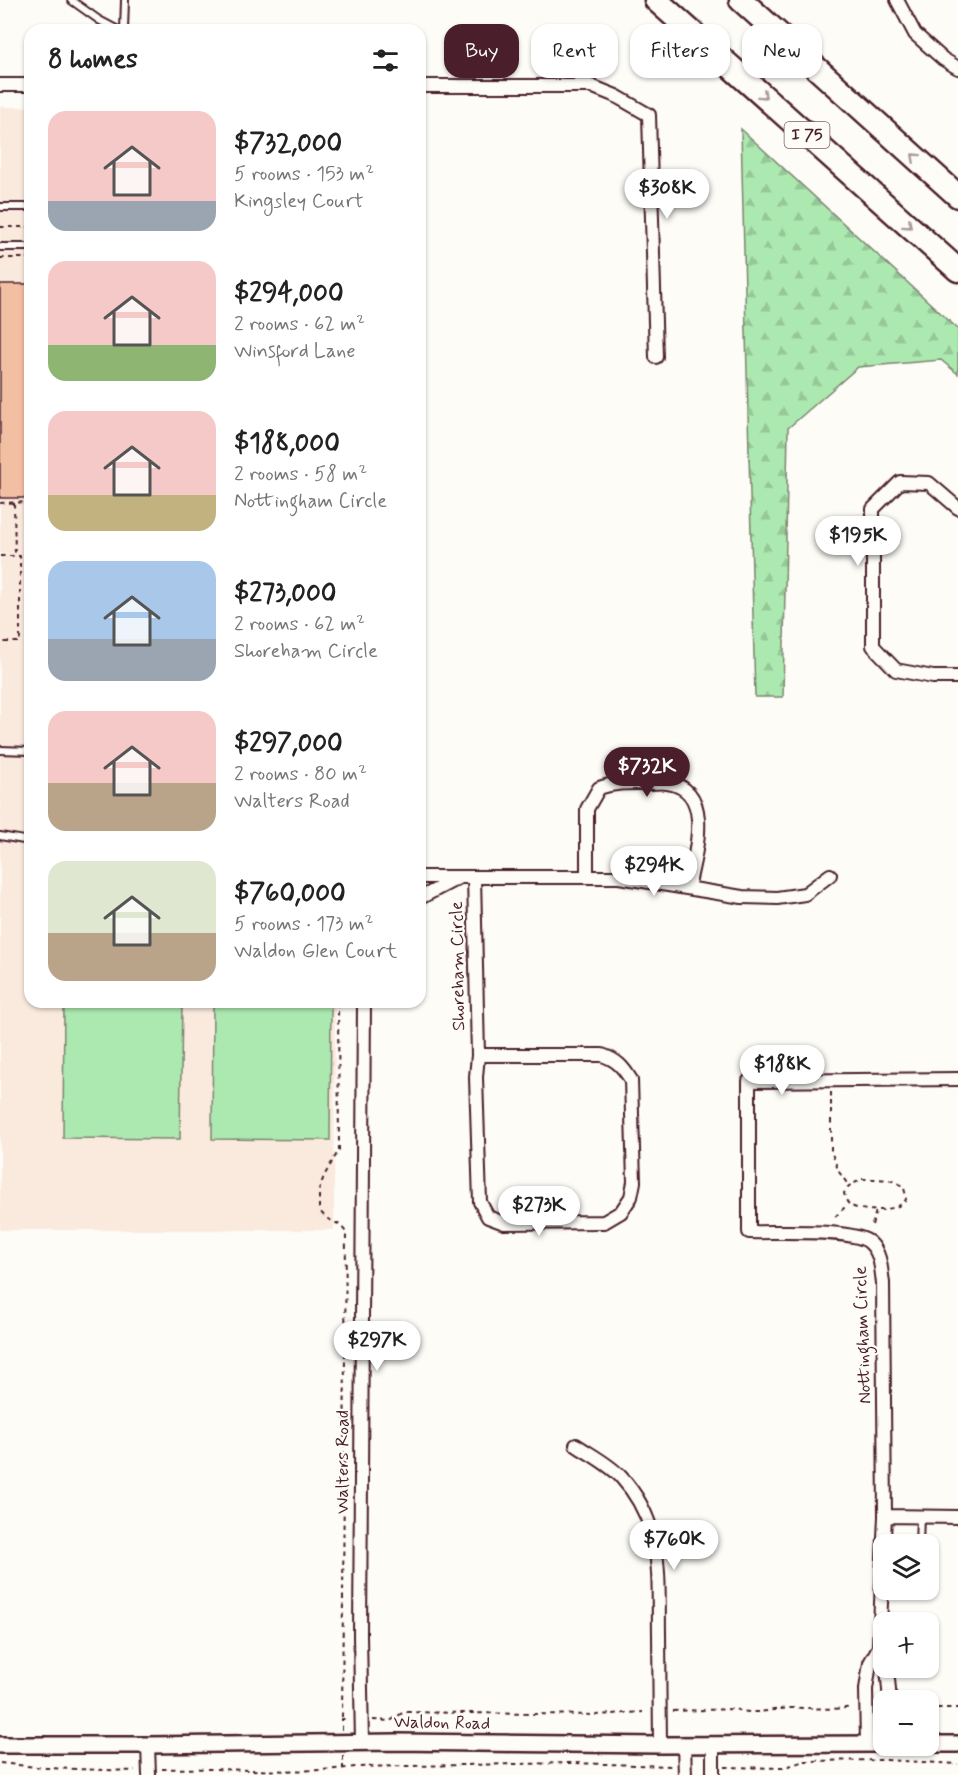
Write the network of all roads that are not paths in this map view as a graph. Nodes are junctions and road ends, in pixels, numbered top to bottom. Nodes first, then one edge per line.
1 (71, 0) edge
2 (125, 0) edge
3 (656, 0) edge
4 (741, 0) edge
5 (897, 0) edge
6 (107, 24) edge
7 (124, 24) edge
8 (958, 68) edge
9 (0, 85) edge
10 (24, 85) edge
11 (426, 86) edge
12 (958, 196) edge
13 (0, 207) edge
14 (24, 207) edge
15 (0, 247) edge
16 (24, 247) edge
17 (958, 270) edge
18 (656, 357) dead end
19 (958, 508) edge
20 (958, 676) edge
21 (0, 750) edge
22 (24, 751) edge
23 (0, 836) edge
24 (24, 840) edge
25 (830, 875) dead end
26 (587, 876) junction
27 (426, 877) edge
28 (474, 877) junction
29 (460, 878) junction
30 (688, 888) junction
31 (426, 895) edge
32 (364, 1008) edge
33 (478, 1055) junction
34 (958, 1078) edge
35 (576, 1445) dead end
36 (885, 1516) junction
37 (920, 1516) junction
38 (958, 1517) edge
39 (885, 1534) edge
40 (920, 1534) edge
41 (873, 1660) edge
42 (362, 1742) junction
43 (0, 1744) edge
44 (867, 1744) junction
45 (873, 1744) edge
46 (939, 1744) edge
47 (958, 1744) edge
48 (148, 1745) junction
49 (660, 1745) junction
50 (684, 1745) junction
51 (713, 1745) junction
52 (149, 1773) edge
53 (685, 1775) edge
54 (713, 1775) edge

1 - 6 lane
2 - 7 lane
3 -> 17 highway, I 75
12 -> 4 highway
5 - 8 street
9 - 10 street
11 - 18 street
13 - 14 lane
15 - 16 lane
19 - 20 street
21 - 22 lane
23 - 24 lane
25 - 30 street
26 - 28 street
26 - 30 street
26 - 30 street
27 - 29 street
28 - 29 street
28 - 33 street, Shoreham Circle
29 - 31 street
32 - 42 street, Walters Road
33 - 33 street, Shoreham Circle
34 - 36 street, Nottingham Circle
35 - 49 street
36 - 37 street
36 - 39 street, Nottingham Circle
37 - 38 street
37 - 40 lane
41 - 44 street, Nottingham Circle
42 - 48 street, Waldon Road
42 - 49 street, Waldon Road
43 - 48 street, Waldon Road
44 - 45 street, Waldon Road
44 - 51 street, Waldon Road
46 - 47 street
48 - 52 street
49 - 50 street, Waldon Road
50 - 51 street, Waldon Road
50 - 53 street
51 - 54 street

